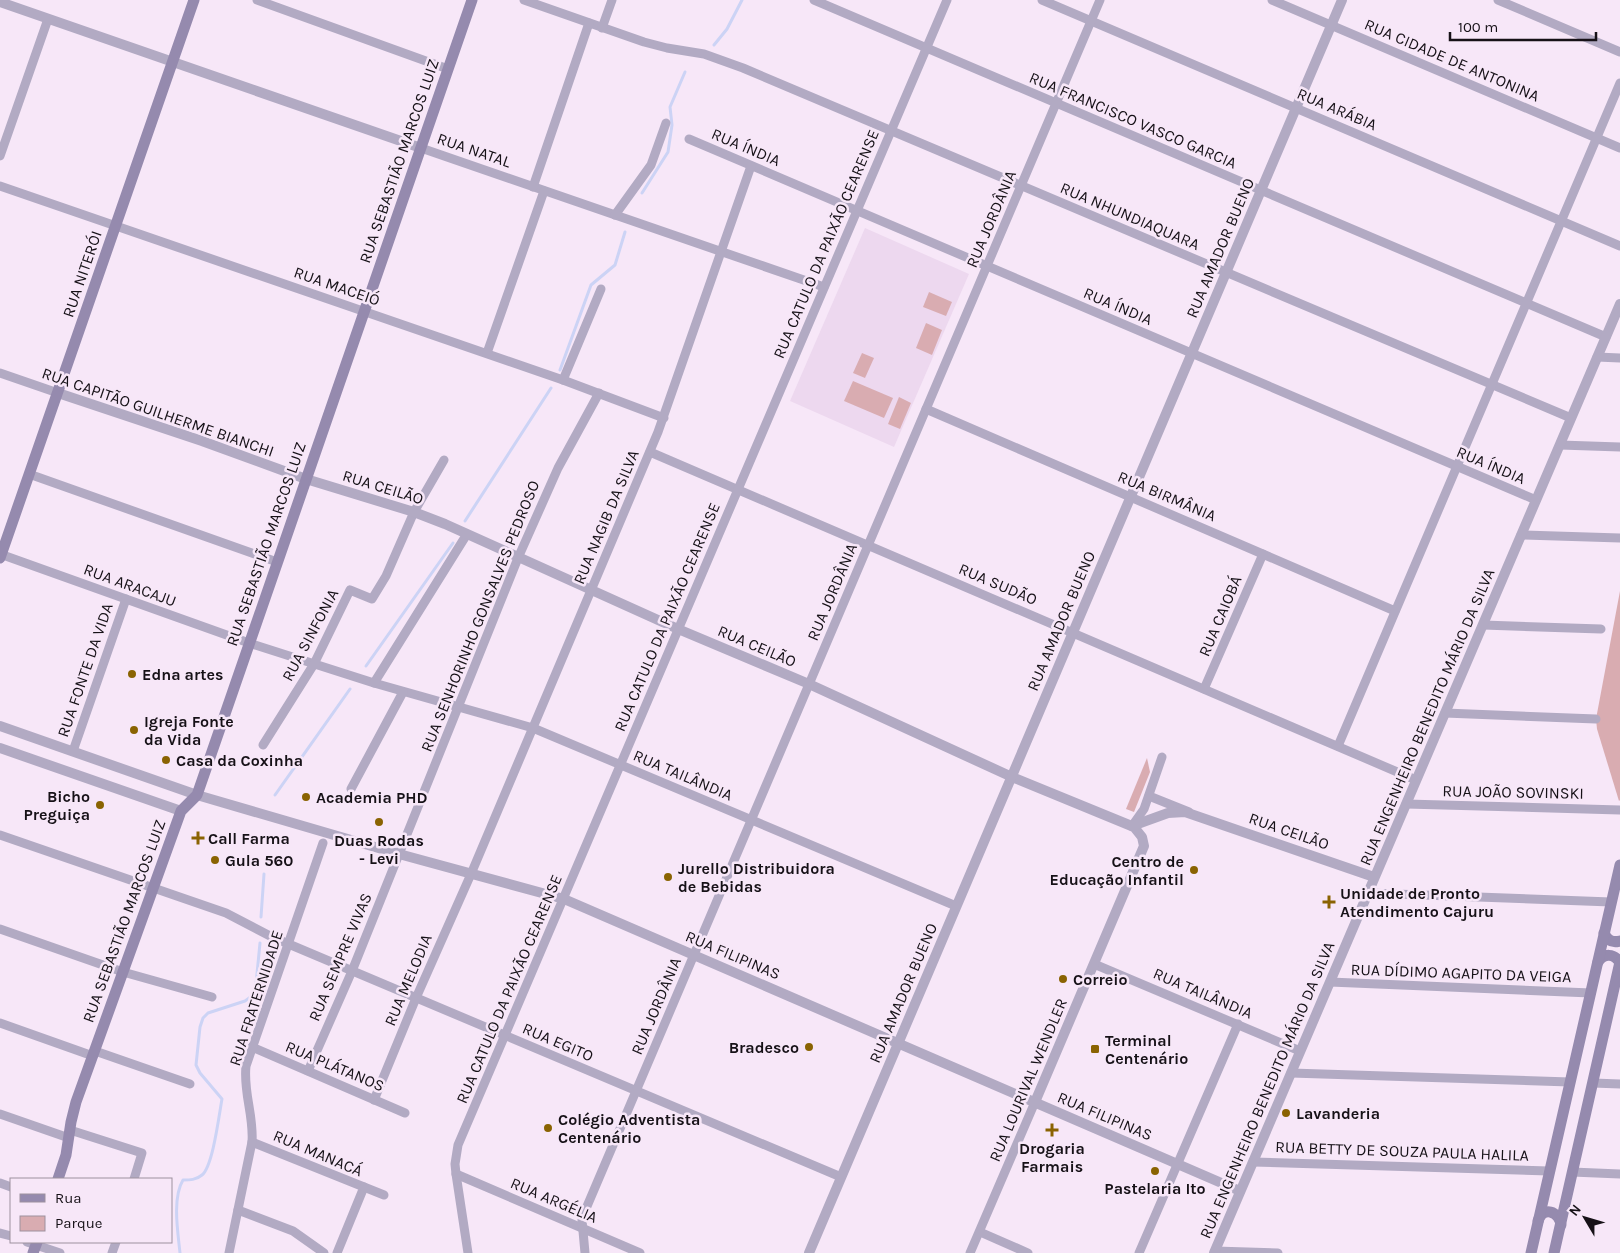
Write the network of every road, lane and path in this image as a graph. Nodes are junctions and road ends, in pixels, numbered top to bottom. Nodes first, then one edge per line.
1 (194, 0) edge
2 (257, 0) edge
3 (472, 0) edge
4 (524, 0) edge
5 (612, 0) edge
6 (814, 0) edge
7 (947, 0) edge
8 (1042, 0) edge
9 (1100, 0) edge
10 (1272, 0) edge
11 (1342, 0) edge
12 (1498, 0) edge
13 (0, 2) edge
14 (48, 19) junction
15 (1092, 21) junction
16 (589, 23) junction
17 (1331, 25) junction
18 (602, 28) junction
19 (927, 48) junction
20 (1620, 52) edge
21 (173, 62) junction
22 (448, 69) junction
23 (1620, 83) edge
24 (1056, 103) junction
25 (1296, 108) junction
26 (666, 123) dead end
27 (891, 131) junction
28 (1597, 138) junction
29 (689, 140) dead end
30 (421, 148) junction
31 (1620, 148) edge
32 (0, 156) edge
33 (751, 166) junction
34 (0, 186) edge
35 (1021, 186) junction
36 (533, 187) junction
37 (1261, 190) junction
38 (544, 191) junction
39 (857, 211) junction
40 (615, 215) junction
41 (1561, 221) junction
42 (116, 226) junction
43 (1620, 246) edge
44 (720, 252) junction
45 (987, 266) junction
46 (1226, 272) junction
47 (824, 287) junction
48 (601, 289) dead end
49 (1526, 304) junction
50 (1620, 304) edge
51 (364, 311) junction
52 (1606, 337) junction
53 (487, 353) junction
54 (1191, 354) junction
55 (1597, 357) junction
56 (1620, 358) edge
57 (0, 373) edge
58 (564, 380) junction
59 (1491, 385) junction
60 (58, 393) junction
61 (598, 393) junction
62 (926, 409) junction
63 (664, 418) junction
64 (1571, 418) junction
65 (1560, 445) junction
66 (1620, 447) edge
67 (650, 452) junction
68 (444, 460) dead end
69 (1457, 467) junction
70 (29, 474) junction
71 (306, 479) junction
72 (738, 490) junction
73 (1130, 497) junction
74 (1536, 500) junction
75 (414, 512) junction
76 (467, 534) junction
77 (1521, 535) junction
78 (1620, 538) edge
79 (868, 545) junction
80 (1263, 554) junction
81 (0, 556) edge
82 (518, 558) junction
83 (278, 562) junction
84 (591, 591) junction
85 (126, 599) junction
86 (1395, 611) junction
87 (1482, 625) junction
88 (678, 630) junction
89 (1601, 630) dead end
90 (1072, 633) junction
91 (249, 644) junction
92 (314, 664) junction
93 (374, 683) junction
94 (809, 684) junction
95 (1204, 689) junction
96 (403, 692) junction
97 (458, 707) junction
98 (1445, 713) junction
99 (1596, 719) dead end
100 (0, 726) edge
101 (533, 728) junction
102 (263, 745) dead end
103 (1338, 746) junction
104 (0, 748) edge
105 (73, 751) junction
106 (1162, 757) dead end
107 (620, 765) junction
108 (1012, 777) junction
109 (1416, 780) junction
110 (351, 788) dead end
111 (197, 795) junction
112 (1149, 796) junction
113 (1406, 804) junction
114 (1620, 810) edge
115 (181, 811) junction
116 (1194, 814) junction
117 (751, 820) junction
118 (1132, 826) junction
119 (0, 835) edge
120 (323, 843) dead end
121 (399, 854) junction
122 (1620, 864) edge
123 (471, 874) junction
124 (1374, 877) junction
125 (154, 888) junction
126 (1368, 894) junction
127 (564, 899) junction
128 (1611, 902) junction
129 (956, 906) junction
130 (0, 929) edge
131 (1604, 933) junction
132 (1620, 941) edge
133 (289, 944) junction
134 (694, 955) junction
135 (1598, 962) junction
136 (1620, 963) edge
137 (1094, 964) junction
138 (352, 971) junction
139 (123, 972) junction
140 (1330, 982) junction
141 (1590, 993) junction
142 (1617, 994) edge
143 (212, 998) dead end
144 (416, 998) junction
145 (0, 1023) edge
146 (1238, 1024) junction
147 (505, 1036) junction
148 (898, 1043) junction
149 (252, 1047) junction
150 (1300, 1051) junction
151 (94, 1053) junction
152 (308, 1071) junction
153 (1291, 1073) junction
154 (1570, 1082) junction
155 (1593, 1083) junction
156 (190, 1084) dead end
157 (1620, 1084) edge
158 (636, 1091) junction
159 (374, 1100) junction
160 (1035, 1102) junction
161 (405, 1113) dead end
162 (0, 1114) edge
163 (69, 1134) junction
164 (252, 1142) junction
165 (1253, 1162) junction
166 (1178, 1164) junction
167 (1549, 1172) junction
168 (1572, 1172) junction
169 (456, 1174) junction
170 (1620, 1174) edge
171 (58, 1178) edge
172 (134, 1178) edge
173 (841, 1178) junction
174 (364, 1187) junction
175 (1545, 1187) junction
176 (1240, 1190) junction
177 (1568, 1190) junction
178 (384, 1195) dead end
179 (238, 1210) junction
180 (1538, 1222) junction
181 (1561, 1225) junction
182 (582, 1228) junction
183 (980, 1232) junction
184 (33, 1245) edge
185 (1214, 1252) edge
186 (60, 1253) edge
187 (229, 1253) edge
188 (324, 1253) edge
189 (337, 1253) edge
190 (468, 1253) edge
191 (585, 1253) edge
192 (640, 1253) edge
193 (809, 1253) edge
194 (970, 1253) edge
195 (1028, 1253) edge
196 (1139, 1253) edge
197 (1278, 1253) edge
198 (1531, 1253) edge
199 (1554, 1253) edge

1 - 21 main road, RUA NITERÓI
2 - 22 street
3 - 22 main road, RUA SEBASTIÃO MARCOS LUIZ
4 - 16 street, RUA NHUNDIAQUARA
5 - 18 street
6 - 19 street, RUA FRANCISCO VASCO GARCIA
7 - 19 street, RUA CATULO DA PAIXÃO CEARENSE
8 - 15 street, RUA ARÁBIA
9 - 15 street, RUA JORDÂNIA
10 - 17 street, RUA CIDADE DE ANTONINA
11 - 17 street, RUA AMADOR BUENO
12 - 20 street
13 - 14 street, RUA NATAL
14 - 21 street, RUA NATAL
14 - 32 street
15 - 24 street, RUA JORDÂNIA
15 - 25 street, RUA ARÁBIA
16 - 18 street, RUA NHUNDIAQUARA
16 - 36 street
17 - 25 street, RUA AMADOR BUENO
17 - 28 street, RUA CIDADE DE ANTONINA
18 - 27 street, RUA NHUNDIAQUARA
19 - 24 street, RUA FRANCISCO VASCO GARCIA
19 - 27 street, RUA CATULO DA PAIXÃO CEARENSE
21 - 30 street, RUA NATAL
21 - 42 main road, RUA NITERÓI
22 - 30 main road, RUA SEBASTIÃO MARCOS LUIZ
23 - 28 street
24 - 35 street, RUA JORDÂNIA
24 - 37 street, RUA FRANCISCO VASCO GARCIA
25 - 37 street, RUA AMADOR BUENO
25 - 41 street, RUA ARÁBIA
26 - 40 street
27 - 35 street, RUA NHUNDIAQUARA
27 - 39 street, RUA CATULO DA PAIXÃO CEARENSE
28 - 31 street, RUA CIDADE DE ANTONINA
28 - 41 street
29 - 33 street, RUA ÍNDIA
30 - 36 street, RUA NATAL
30 - 51 main road, RUA SEBASTIÃO MARCOS LUIZ
33 - 39 street, RUA ÍNDIA
33 - 44 street, RUA NAGIB DA SILVA
34 - 42 street, RUA MACEIÓ
35 - 45 street, RUA JORDÂNIA
35 - 46 street, RUA NHUNDIAQUARA
36 - 38 street, RUA NATAL
37 - 46 street, RUA AMADOR BUENO
37 - 49 street, RUA FRANCISCO VASCO GARCIA
38 - 40 street, RUA NATAL
38 - 53 street
39 - 45 street, RUA ÍNDIA
39 - 47 street, RUA CATULO DA PAIXÃO CEARENSE
40 - 44 street, RUA NATAL
41 - 43 street, RUA ARÁBIA
41 - 49 street
42 - 51 street, RUA MACEIÓ
42 - 60 main road, RUA NITERÓI
44 - 47 street, RUA NATAL
44 - 63 street, RUA NAGIB DA SILVA
45 - 54 street, RUA ÍNDIA
45 - 62 street, RUA JORDÂNIA
46 - 54 street, RUA AMADOR BUENO
46 - 59 street, RUA NHUNDIAQUARA
47 - 72 street, RUA CATULO DA PAIXÃO CEARENSE
48 - 58 street
49 - 52 street, RUA FRANCISCO VASCO GARCIA
49 - 59 street
50 - 52 street, RUA ENGENHEIRO BENEDITO MÁRIO DA SILVA
51 - 53 street, RUA MACEIÓ
51 - 71 main road, RUA SEBASTIÃO MARCOS LUIZ
52 - 55 street, RUA ENGENHEIRO BENEDITO MÁRIO DA SILVA
53 - 58 street, RUA MACEIÓ
54 - 69 street, RUA ÍNDIA
54 - 73 street, RUA AMADOR BUENO
55 - 56 street
55 - 64 street, RUA ENGENHEIRO BENEDITO MÁRIO DA SILVA
57 - 60 street, RUA CAPITÃO GUILHERME BIANCHI
58 - 61 street, RUA MACEIÓ
59 - 64 street, RUA NHUNDIAQUARA
59 - 69 street
60 - 70 main road, RUA NITERÓI
60 - 71 street, RUA CAPITÃO GUILHERME BIANCHI
61 - 63 street, RUA MACEIÓ
61 - 82 street, RUA SENHORINHO GONSALVES PEDROSO
62 - 73 street, RUA BIRMÂNIA
62 - 79 street, RUA JORDÂNIA
63 - 67 street, RUA NAGIB DA SILVA
64 - 65 street, RUA ENGENHEIRO BENEDITO MÁRIO DA SILVA
65 - 66 street
65 - 74 street, RUA ENGENHEIRO BENEDITO MÁRIO DA SILVA
67 - 72 street, RUA SUDÃO
67 - 84 street, RUA NAGIB DA SILVA
68 - 75 street, RUA SINFONIA
69 - 74 street, RUA ÍNDIA
69 - 86 street
70 - 81 main road, RUA NITERÓI
70 - 83 street
71 - 75 street, RUA CEILÃO
71 - 83 main road, RUA SEBASTIÃO MARCOS LUIZ
72 - 79 street, RUA SUDÃO
72 - 88 street, RUA CATULO DA PAIXÃO CEARENSE
73 - 80 street, RUA BIRMÂNIA
73 - 90 street, RUA AMADOR BUENO
74 - 77 street, RUA ENGENHEIRO BENEDITO MÁRIO DA SILVA
75 - 76 street, RUA CEILÃO
75 - 92 street, RUA SINFONIA
76 - 82 street, RUA CEILÃO
76 - 93 street
77 - 78 street
77 - 87 street, RUA ENGENHEIRO BENEDITO MÁRIO DA SILVA
79 - 90 street, RUA SUDÃO
79 - 94 street, RUA JORDÂNIA
80 - 86 street, RUA BIRMÂNIA
80 - 95 street, RUA CAIOBÁ
81 - 85 street, RUA ARACAJU
82 - 84 street, RUA CEILÃO
82 - 97 street, RUA SENHORINHO GONSALVES PEDROSO
83 - 91 main road, RUA SEBASTIÃO MARCOS LUIZ
84 - 88 street, RUA CEILÃO
84 - 101 street, RUA NAGIB DA SILVA
85 - 91 street, RUA ARACAJU
85 - 105 street, RUA FONTE DA VIDA
86 - 103 street
87 - 89 street
87 - 98 street, RUA ENGENHEIRO BENEDITO MÁRIO DA SILVA
88 - 94 street, RUA CEILÃO
88 - 107 street, RUA CATULO DA PAIXÃO CEARENSE
90 - 95 street, RUA SUDÃO
90 - 108 street, RUA AMADOR BUENO
91 - 92 street, RUA TAILÂNDIA
91 - 111 main road, RUA SEBASTIÃO MARCOS LUIZ
92 - 93 street, RUA TAILÂNDIA
92 - 102 street, RUA SINFONIA
93 - 96 street, RUA TAILÂNDIA
94 - 108 street, RUA CEILÃO
94 - 117 street, RUA JORDÂNIA
95 - 103 street, RUA SUDÃO
96 - 97 street, RUA TAILÂNDIA
96 - 110 street
97 - 101 street, RUA TAILÂNDIA
97 - 121 street, RUA SENHORINHO GONSALVES PEDROSO
98 - 99 street
98 - 109 street, RUA ENGENHEIRO BENEDITO MÁRIO DA SILVA
100 - 105 street, RUA FILIPINAS
101 - 107 street, RUA TAILÂNDIA
101 - 123 street, RUA NAGIB DA SILVA
103 - 109 street, RUA SUDÃO
104 - 115 street
105 - 111 street, RUA FILIPINAS
106 - 112 street
107 - 117 street, RUA TAILÂNDIA
107 - 127 street, RUA CATULO DA PAIXÃO CEARENSE
108 - 118 street, RUA CEILÃO
108 - 129 street, RUA AMADOR BUENO
109 - 113 street, RUA ENGENHEIRO BENEDITO MÁRIO DA SILVA
111 - 115 main road, RUA SEBASTIÃO MARCOS LUIZ
111 - 121 street, RUA FILIPINAS
112 - 116 street, RUA CEILÃO
112 - 118 street
113 - 114 street, RUA JOÃO SOVINSKI
113 - 124 street, RUA ENGENHEIRO BENEDITO MÁRIO DA SILVA
115 - 125 main road, RUA SEBASTIÃO MARCOS LUIZ
116 - 118 street, RUA CEILÃO
116 - 124 street, RUA CEILÃO
117 - 129 street, RUA TAILÂNDIA
117 - 134 street, RUA JORDÂNIA
118 - 137 street, RUA LOURIVAL WENDLER
119 - 125 street, RUA EGITO
120 - 133 street, RUA FRATERNIDADE
121 - 123 street, RUA FILIPINAS
121 - 138 street, RUA SEMPRE VIVAS
122 - 128 main road
123 - 127 street, RUA FILIPINAS
123 - 144 street, RUA MELODIA
124 - 126 street, RUA ENGENHEIRO BENEDITO MÁRIO DA SILVA
125 - 133 street, RUA EGITO
125 - 139 main road, RUA SEBASTIÃO MARCOS LUIZ
126 - 128 street
126 - 140 street, RUA ENGENHEIRO BENEDITO MÁRIO DA SILVA
127 - 134 street, RUA FILIPINAS
127 - 147 street, RUA CATULO DA PAIXÃO CEARENSE
128 - 131 main road
129 - 148 street, RUA AMADOR BUENO
130 - 139 street
131 - 132 main road
131 - 135 main road
133 - 138 street, RUA EGITO
133 - 149 street, RUA FRATERNIDADE
134 - 148 street, RUA FILIPINAS
134 - 158 street, RUA JORDÂNIA
135 - 136 main road
135 - 141 main road
136 - 142 main road
137 - 146 street, RUA TAILÂNDIA
137 - 160 street, RUA LOURIVAL WENDLER
138 - 144 street, RUA EGITO
138 - 152 street, RUA SEMPRE VIVAS
139 - 143 street
139 - 151 main road, RUA SEBASTIÃO MARCOS LUIZ
140 - 141 street, RUA DÍDIMO AGAPITO DA VEIGA
140 - 150 street, RUA ENGENHEIRO BENEDITO MÁRIO DA SILVA
141 - 154 main road
142 - 155 main road
144 - 147 street, RUA EGITO
144 - 159 street, RUA MELODIA
145 - 151 street
146 - 150 street, RUA TAILÂNDIA
146 - 166 street
147 - 158 street, RUA EGITO
147 - 169 street, RUA CATULO DA PAIXÃO CEARENSE
148 - 160 street, RUA FILIPINAS
148 - 173 street, RUA AMADOR BUENO
149 - 152 street, RUA PLÁTANOS
149 - 164 street, RUA FRATERNIDADE
150 - 153 street, RUA ENGENHEIRO BENEDITO MÁRIO DA SILVA
151 - 156 street
151 - 163 main road, RUA SEBASTIÃO MARCOS LUIZ
152 - 159 street, RUA PLÁTANOS
153 - 154 street
153 - 165 street, RUA ENGENHEIRO BENEDITO MÁRIO DA SILVA
154 - 167 main road
155 - 157 street
155 - 168 main road
158 - 173 street, RUA EGITO
158 - 182 street, RUA JORDÂNIA
159 - 161 street, RUA PLÁTANOS
160 - 166 street, RUA FILIPINAS
160 - 183 street, RUA LOURIVAL WENDLER
162 - 163 street
163 - 171 main road, RUA SEBASTIÃO MARCOS LUIZ
163 - 172 street
164 - 174 street, RUA MANACÁ
164 - 179 street, RUA FRATERNIDADE
165 - 167 street, RUA BETTY DE SOUZA PAULA HALILA
165 - 176 street, RUA ENGENHEIRO BENEDITO MÁRIO DA SILVA
166 - 176 street, RUA FILIPINAS
166 - 196 street
167 - 175 main road
168 - 170 street
168 - 177 main road
169 - 182 street, RUA ARGÉLIA
169 - 190 street, RUA CATULO DA PAIXÃO CEARENSE
173 - 193 street, RUA AMADOR BUENO
174 - 178 street
174 - 189 street, RUA MANACÁ
175 - 177 main road
175 - 180 main road
176 - 185 street, RUA ENGENHEIRO BENEDITO MÁRIO DA SILVA
177 - 181 main road
179 - 187 street, RUA FRATERNIDADE
179 - 188 street
180 - 181 main road
180 - 198 main road
181 - 199 main road
182 - 191 street, RUA JORDÂNIA
182 - 192 street, RUA ARGÉLIA
183 - 194 street, RUA LOURIVAL WENDLER
183 - 195 street
184 - 186 street
185 - 197 street

